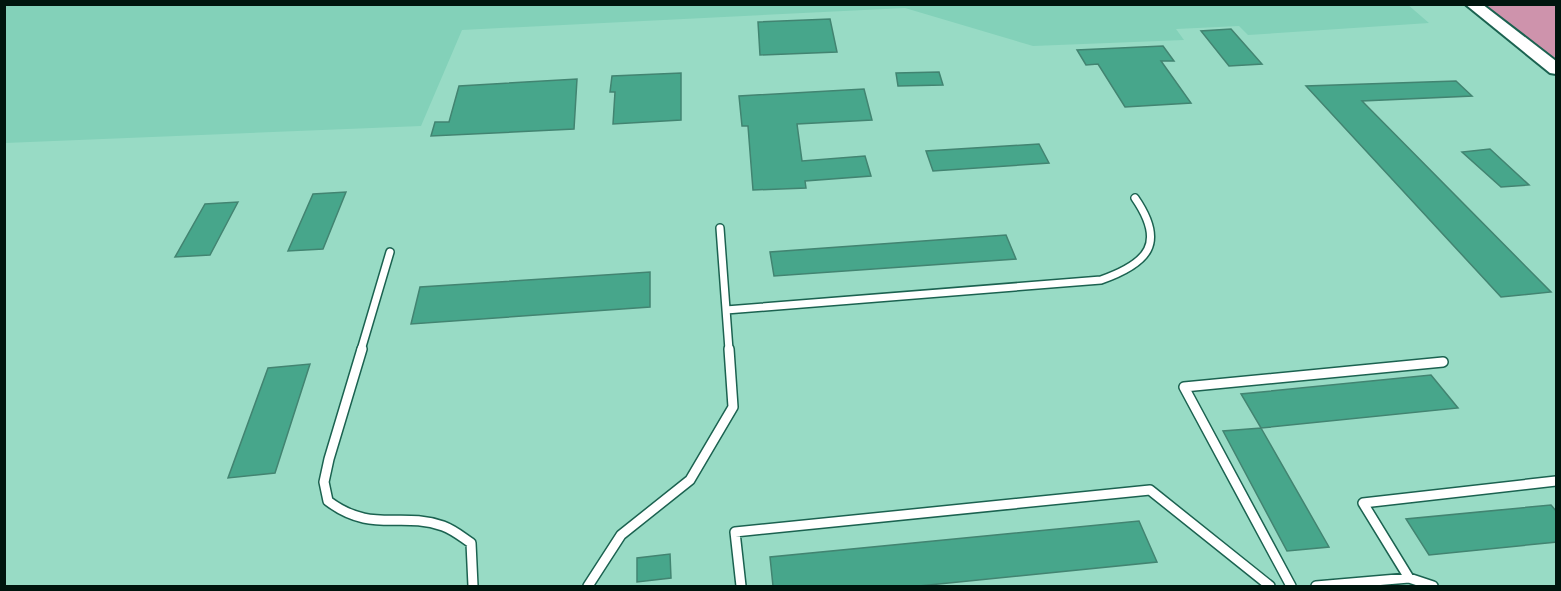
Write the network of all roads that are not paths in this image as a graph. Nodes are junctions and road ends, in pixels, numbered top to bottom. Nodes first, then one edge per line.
1 (1472, 4) edge
2 (1557, 69) edge
3 (1135, 198) dead end
4 (720, 228) dead end
5 (390, 252) dead end
6 (726, 310) junction
7 (1443, 362) dead end
8 (1557, 481) edge
9 (1410, 578) junction
10 (473, 586) edge
11 (588, 586) edge
12 (741, 586) edge
13 (1270, 586) edge
14 (1292, 586) edge
15 (1316, 586) edge
16 (1433, 586) edge

1 - 2 street
3 - 6 lane
4 - 6 lane
5 - 10 lane
6 - 11 lane
7 - 14 lane
8 - 9 lane
9 - 15 lane
9 - 16 lane
12 - 13 lane

